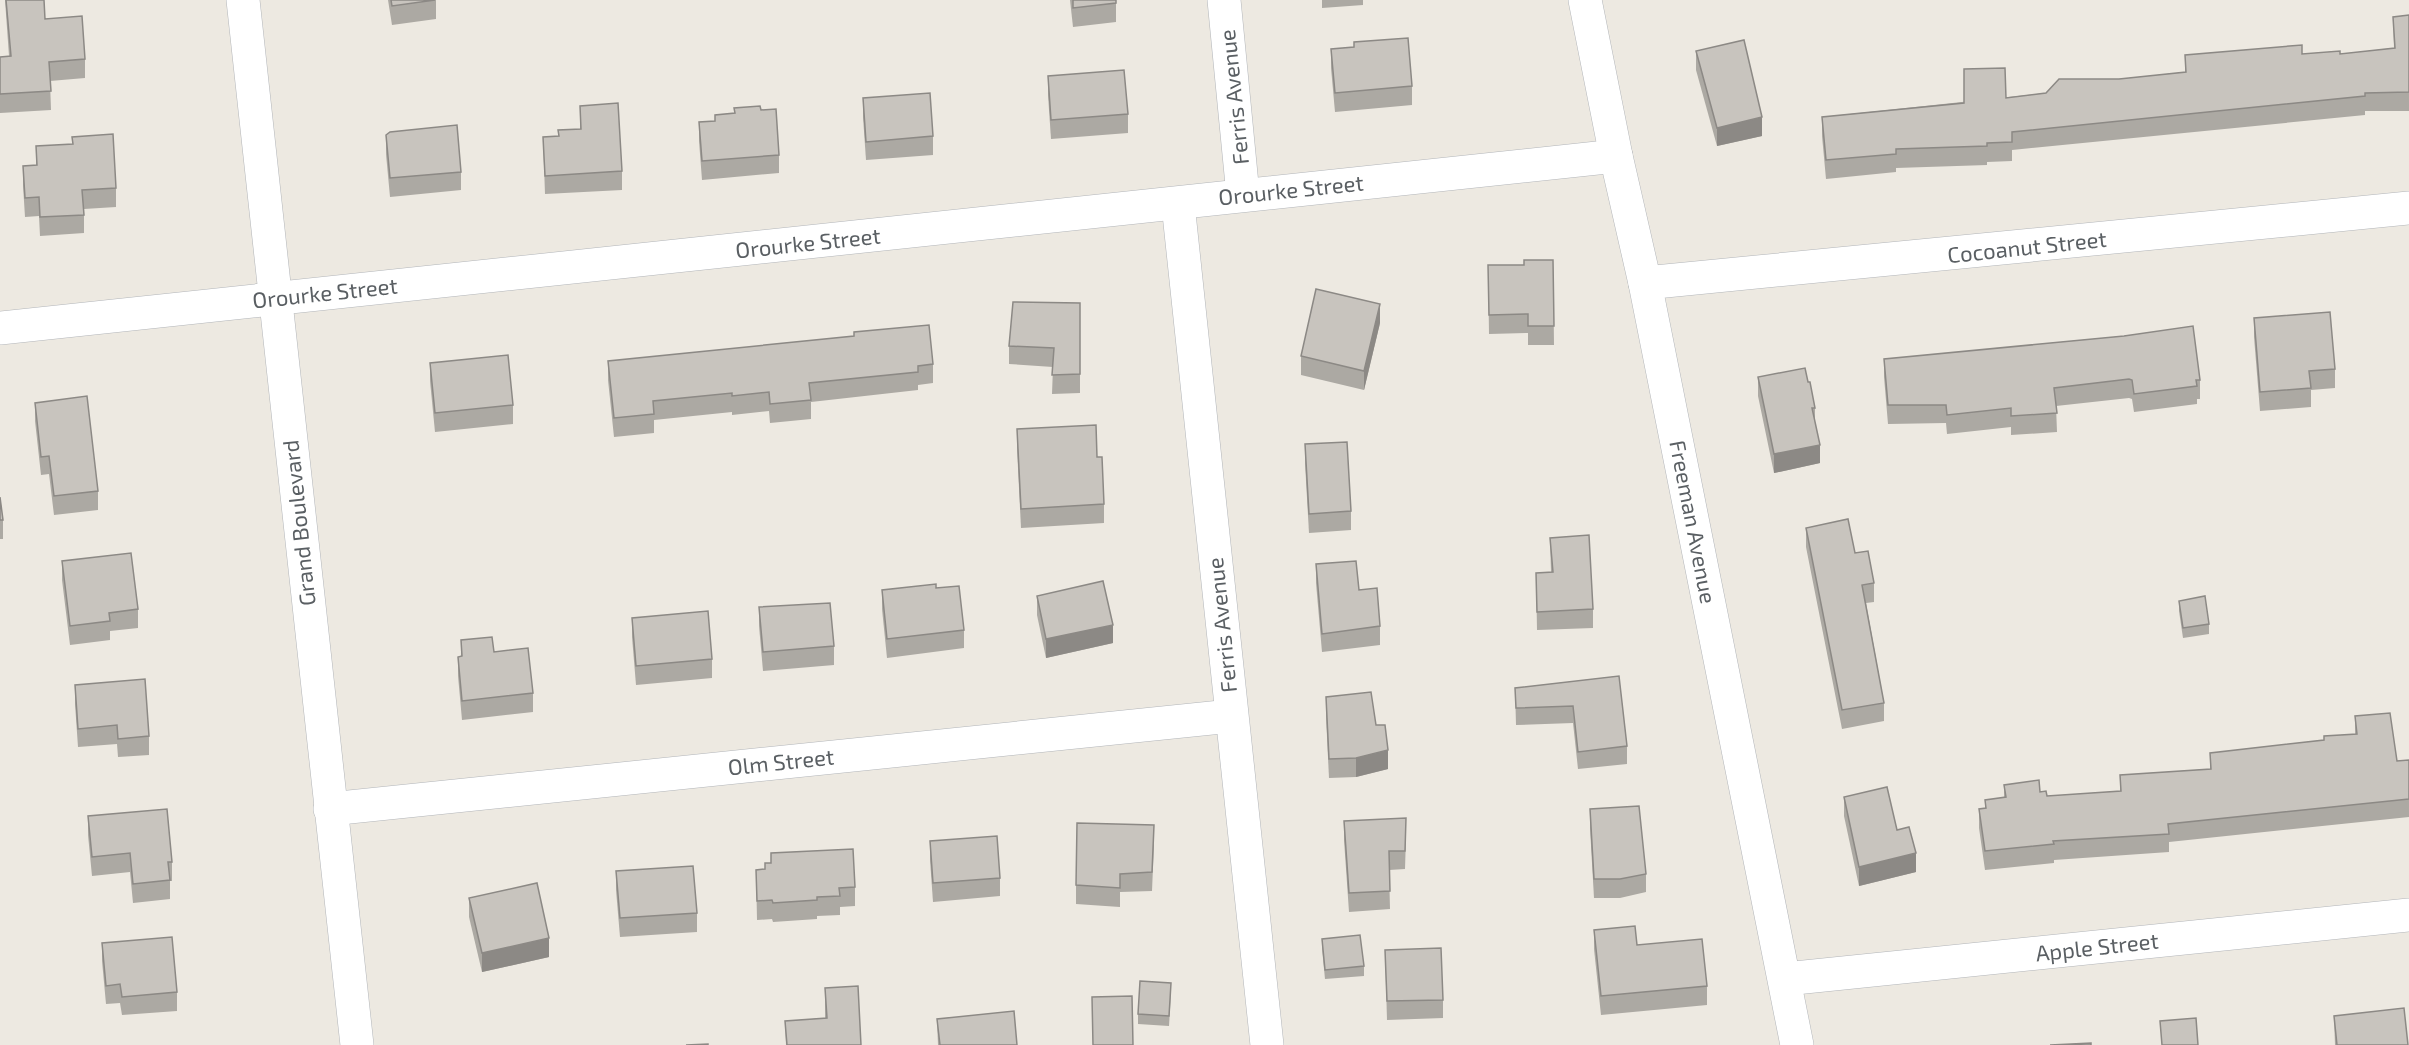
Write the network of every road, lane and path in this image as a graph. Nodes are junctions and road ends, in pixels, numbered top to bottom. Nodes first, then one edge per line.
1 (243, 0) edge
2 (1224, 0) edge
3 (1585, 0) edge
4 (1616, 156) junction
5 (1244, 195) junction
6 (1178, 204) junction
7 (2409, 208) edge
8 (1645, 283) junction
9 (274, 299) junction
10 (0, 328) edge
11 (1231, 716) junction
12 (330, 809) junction
13 (2409, 915) edge
14 (1785, 979) junction
15 (357, 1045) edge
16 (1268, 1045) edge
17 (1797, 1045) edge

1 - 9 street, Grand Boulevard
2 - 5 street, Ferris Avenue
3 - 4 street, Freeman Avenue
4 - 5 street, Orourke Street
4 - 8 street, Freeman Avenue
5 - 6 street, Orourke Street
6 - 9 street, Orourke Street
6 - 11 street, Ferris Avenue
7 - 8 street, Cocoanut Street
8 - 14 street, Freeman Avenue
9 - 10 street, Orourke Street
9 - 12 street, Grand Boulevard
11 - 12 street, Olm Street
11 - 16 street, Ferris Avenue
12 - 15 street, Grand Boulevard
13 - 14 street, Apple Street
14 - 17 street, Freeman Avenue

